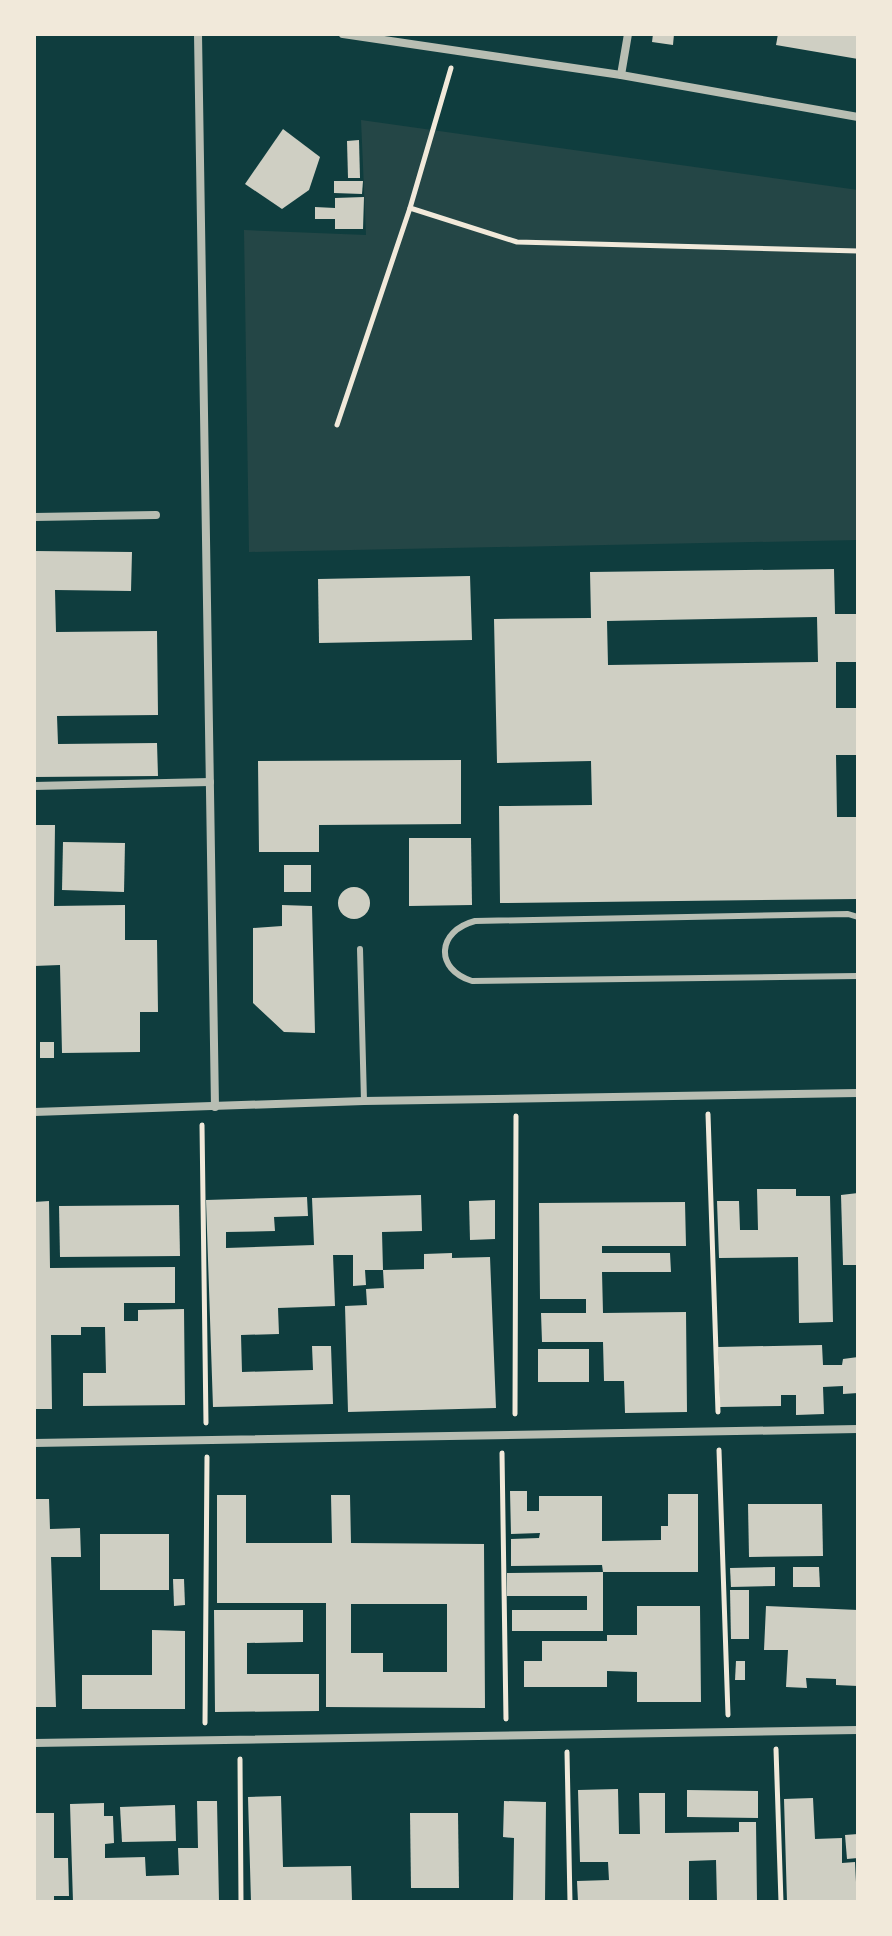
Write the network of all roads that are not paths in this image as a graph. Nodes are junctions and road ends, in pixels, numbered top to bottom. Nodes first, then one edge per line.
1 (198, 34) edge
2 (343, 34) edge
3 (628, 34) edge
4 (621, 75) junction
5 (858, 117) edge
6 (156, 515) dead end
7 (34, 517) edge
8 (210, 782) junction
9 (34, 786) edge
10 (858, 917) edge
11 (360, 949) dead end
12 (858, 976) edge
13 (858, 1093) edge
14 (364, 1101) junction
15 (215, 1107) junction
16 (34, 1112) edge
17 (858, 1429) edge
18 (34, 1443) edge
19 (858, 1730) edge
20 (34, 1743) edge

1 - 8 street
2 - 4 street
3 - 4 street
4 - 5 street
6 - 7 street
8 - 9 street
8 - 15 street
10 - 12 lane
11 - 14 lane
13 - 14 street
14 - 15 street
15 - 16 street
17 - 18 street
19 - 20 street

